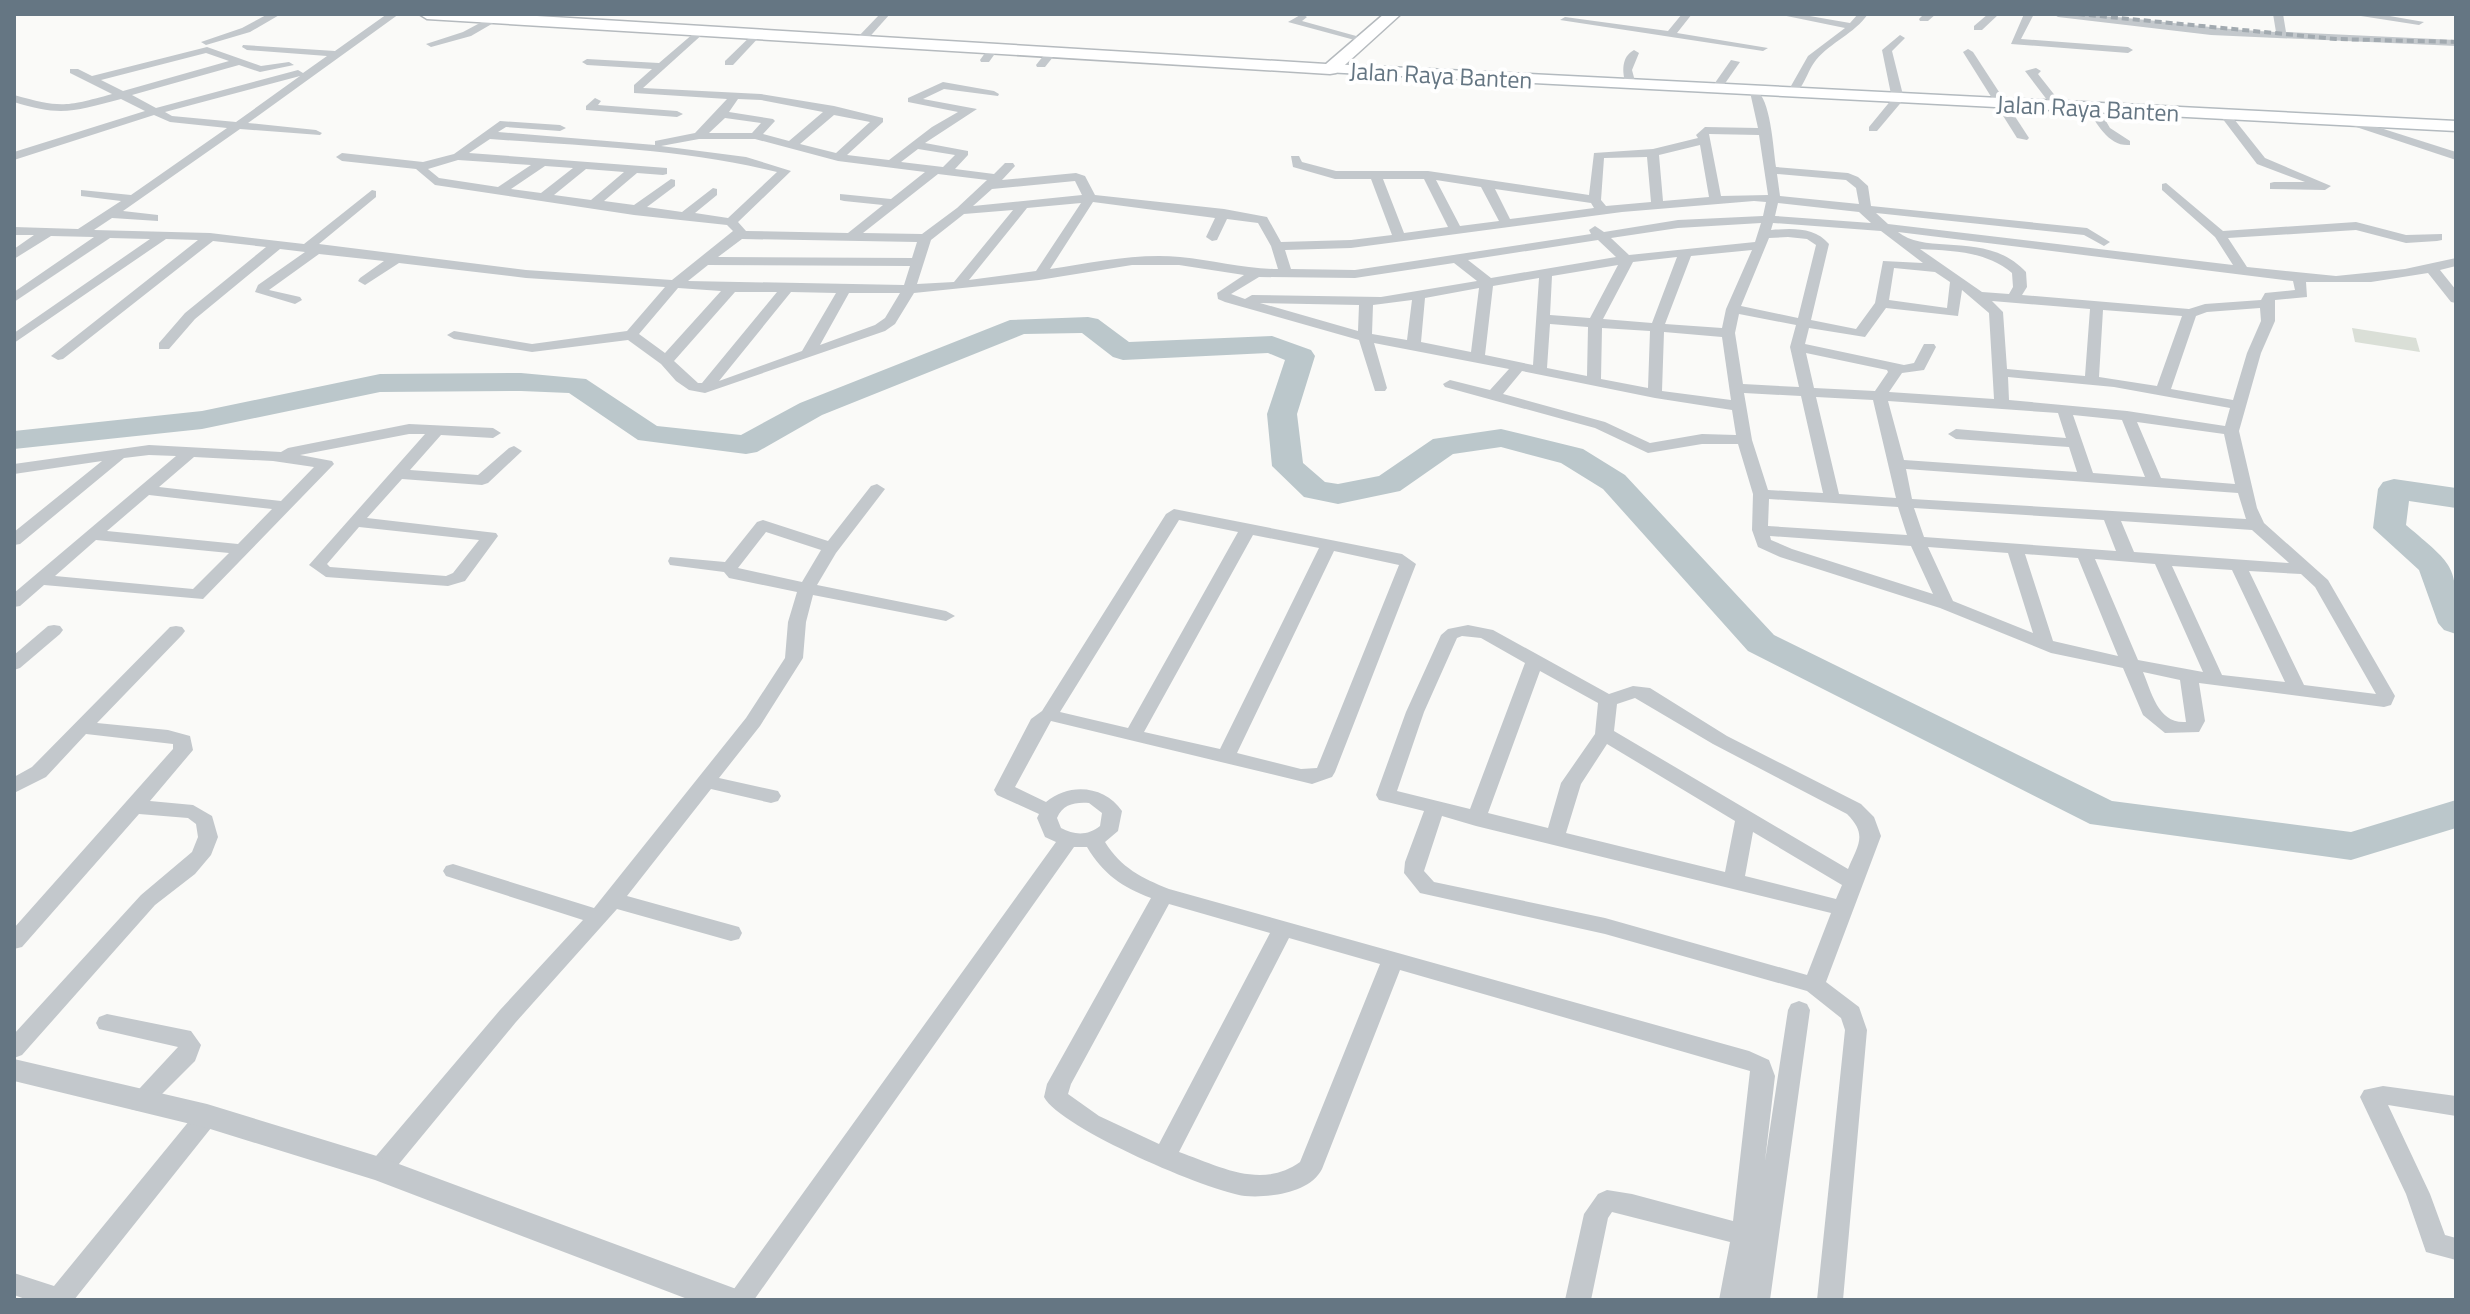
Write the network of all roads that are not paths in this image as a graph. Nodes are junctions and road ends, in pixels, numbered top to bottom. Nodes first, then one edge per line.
1 (276, 14) edge
2 (394, 14) edge
3 (427, 14) edge
4 (885, 14) edge
5 (1393, 14) edge
6 (1687, 14) edge
7 (1782, 14) edge
8 (1863, 14) edge
9 (1994, 14) edge
10 (2029, 14) edge
11 (2065, 14) edge
12 (2095, 14) edge
13 (2278, 14) edge
14 (2353, 14) edge
15 (2130, 16) edge
16 (1302, 17) dead end
17 (497, 18) junction
18 (2418, 18) edge
19 (1565, 20) dead end
20 (696, 27) junction
21 (1853, 27) junction
22 (1978, 28) dead end
23 (757, 33) junction
24 (1672, 33) junction
25 (2281, 33) junction
26 (863, 38) junction
27 (1900, 38) dead end
28 (1362, 39) junction
29 (2437, 40) junction
30 (206, 42) dead end
31 (2456, 42) edge
32 (431, 44) dead end
33 (247, 47) dead end
34 (1763, 48) dead end
35 (2128, 50) dead end
36 (1052, 52) junction
37 (1968, 52) dead end
38 (1634, 53) dead end
39 (333, 55) junction
40 (239, 62) junction
41 (587, 62) dead end
42 (1735, 62) dead end
43 (729, 63) dead end
44 (1041, 65) dead end
45 (660, 66) junction
46 (312, 69) junction
47 (1330, 69) junction
48 (74, 71) dead end
49 (2036, 71) dead end
50 (92, 79) junction
51 (1631, 85) junction
52 (1715, 90) junction
53 (1755, 92) junction
54 (1792, 93) junction
55 (696, 94) junction
56 (120, 95) junction
57 (735, 95) junction
58 (14, 98) edge
59 (1898, 99) junction
60 (595, 101) dead end
61 (2000, 104) junction
62 (2058, 107) junction
63 (2093, 108) junction
64 (834, 109) junction
65 (969, 110) junction
66 (157, 111) junction
67 (677, 114) junction
68 (722, 114) junction
69 (2226, 116) junction
70 (2345, 120) junction
71 (235, 126) junction
72 (2456, 126) edge
73 (1873, 129) dead end
74 (1763, 132) junction
75 (316, 133) dead end
76 (699, 136) junction
77 (755, 136) junction
78 (2023, 138) dead end
79 (1705, 140) junction
80 (2126, 143) dead end
81 (793, 144) junction
82 (916, 145) junction
83 (643, 146) junction
84 (355, 147) dead end
85 (1653, 153) junction
86 (14, 156) edge
87 (458, 156) junction
88 (2456, 156) edge
89 (342, 157) junction
90 (838, 157) junction
91 (489, 158) junction
92 (1295, 158) dead end
93 (543, 162) junction
94 (891, 164) junction
95 (584, 165) junction
96 (328, 166) dead end
97 (423, 166) junction
98 (1009, 166) dead end
99 (476, 167) dead end
100 (634, 169) junction
101 (941, 170) junction
102 (1768, 170) junction
103 (663, 171) dead end
104 (1376, 175) junction
105 (1428, 175) junction
106 (463, 176) dead end
107 (995, 181) junction
108 (671, 183) dead end
109 (450, 184) junction
110 (1486, 184) junction
111 (2274, 186) dead end
112 (2166, 187) dead end
113 (499, 192) junction
114 (713, 192) dead end
115 (85, 193) dead end
116 (372, 194) dead end
117 (1552, 195) junction
118 (844, 197) dead end
119 (1774, 197) junction
120 (542, 198) junction
121 (1090, 198) junction
122 (134, 199) junction
123 (1715, 199) junction
124 (890, 202) junction
125 (1657, 204) junction
126 (592, 205) junction
127 (1598, 205) junction
128 (1022, 206) junction
129 (634, 211) junction
130 (961, 211) junction
131 (1865, 211) junction
132 (1224, 213) junction
133 (111, 214) junction
134 (1574, 214) junction
135 (683, 217) junction
136 (154, 218) dead end
137 (1769, 219) junction
138 (1506, 223) junction
139 (1881, 225) junction
140 (735, 228) junction
141 (1346, 228) dead end
142 (14, 231) edge
143 (1456, 231) junction
144 (48, 232) junction
145 (80, 233) junction
146 (109, 233) junction
147 (166, 234) junction
148 (1601, 235) junction
149 (2220, 235) junction
150 (210, 237) junction
151 (851, 237) junction
152 (1212, 237) dead end
153 (2437, 237) dead end
154 (925, 238) junction
155 (1400, 238) junction
156 (1763, 239) junction
157 (1377, 240) junction
158 (2104, 242) dead end
159 (1903, 243) junction
160 (278, 244) junction
161 (1351, 244) junction
162 (1277, 246) junction
163 (313, 248) junction
164 (1686, 251) junction
165 (14, 255) edge
166 (397, 258) junction
167 (1458, 259) junction
168 (706, 261) junction
169 (1627, 261) junction
170 (917, 262) junction
171 (2456, 262) edge
172 (1937, 268) junction
173 (1395, 270) junction
174 (2433, 270) junction
175 (1546, 271) junction
176 (2244, 272) junction
177 (1256, 273) junction
178 (1286, 274) junction
179 (1039, 276) junction
180 (2299, 278) junction
181 (365, 281) dead end
182 (1487, 282) junction
183 (1956, 282) junction
184 (673, 286) junction
185 (958, 286) junction
186 (731, 288) junction
187 (788, 288) junction
188 (845, 288) junction
189 (909, 289) junction
190 (1419, 293) junction
191 (1979, 296) junction
192 (2014, 297) junction
193 (14, 298) edge
194 (1230, 299) junction
195 (2456, 299) edge
196 (295, 300) dead end
197 (1366, 302) junction
198 (1882, 303) junction
199 (2266, 304) junction
200 (2097, 305) junction
201 (1733, 309) junction
202 (2190, 313) junction
203 (1542, 319) junction
204 (1595, 322) junction
205 (1801, 323) junction
206 (1657, 327) junction
207 (1728, 333) junction
208 (454, 335) dead end
209 (631, 335) junction
210 (1365, 337) junction
211 (14, 339) edge
212 (1414, 345) junction
213 (164, 346) dead end
214 (1797, 347) junction
215 (1929, 347) dead end
216 (809, 351) junction
217 (58, 356) dead end
218 (1477, 358) junction
219 (666, 361) junction
220 (1519, 366) junction
221 (1893, 368) junction
222 (1540, 370) junction
223 (1998, 372) junction
224 (2092, 380) junction
225 (1594, 381) junction
226 (1450, 384) dead end
227 (1380, 388) dead end
228 (1736, 388) junction
229 (705, 389) junction
230 (2163, 390) junction
231 (1805, 392) junction
232 (1655, 394) junction
233 (1493, 396) junction
234 (1879, 396) junction
235 (2002, 403) junction
236 (2238, 405) junction
237 (1738, 406) junction
238 (2064, 409) junction
239 (2127, 415) junction
240 (438, 429) junction
241 (2231, 431) junction
242 (493, 433) dead end
243 (1956, 434) dead end
244 (1744, 440) junction
245 (2076, 443) junction
246 (514, 451) dead end
247 (190, 452) junction
248 (118, 456) junction
249 (273, 456) junction
250 (1896, 464) junction
251 (14, 469) edge
252 (397, 474) junction
253 (2087, 477) junction
254 (2155, 483) junction
255 (877, 489) dead end
256 (2244, 489) junction
257 (147, 490) junction
258 (1761, 494) junction
259 (1832, 497) junction
260 (1904, 502) junction
261 (286, 506) junction
262 (2110, 515) junction
263 (356, 522) junction
264 (2257, 525) junction
265 (1248, 529) junction
266 (1760, 530) junction
267 (94, 535) junction
268 (14, 540) edge
269 (1917, 541) junction
270 (1328, 546) junction
271 (832, 548) junction
272 (2015, 548) junction
273 (243, 549) junction
274 (2084, 553) junction
275 (2127, 557) junction
276 (2161, 560) junction
277 (676, 561) dead end
278 (2238, 565) junction
279 (729, 568) junction
280 (2304, 569) junction
281 (42, 580) junction
282 (807, 588) junction
283 (14, 602) edge
284 (1946, 604) junction
285 (946, 616) dead end
286 (54, 630) dead end
287 (176, 631) dead end
288 (2045, 643) junction
289 (1535, 661) junction
290 (14, 664) edge
291 (2129, 665) junction
292 (2189, 676) junction
293 (2214, 677) junction
294 (2294, 690) junction
295 (1608, 701) junction
296 (1049, 715) junction
297 (83, 728) junction
298 (1134, 733) junction
299 (1604, 734) junction
300 (1227, 755) junction
301 (707, 782) junction
302 (14, 786) edge
303 (771, 796) dead end
304 (136, 807) junction
305 (1435, 809) junction
306 (1049, 811) junction
307 (1746, 818) junction
308 (1476, 819) junction
309 (1555, 837) junction
310 (1068, 840) junction
311 (1094, 841) junction
312 (453, 871) dead end
313 (1734, 880) junction
314 (1855, 883) junction
315 (1163, 895) junction
316 (1843, 908) junction
317 (606, 909) junction
318 (1283, 929) junction
319 (731, 933) dead end
320 (14, 941) edge
321 (1393, 960) junction
322 (1814, 985) junction
323 (1799, 1010) dead end
324 (107, 1023) dead end
325 (14, 1049) edge
326 (14, 1070) edge
327 (139, 1102) junction
328 (2456, 1106) edge
329 (207, 1116) junction
330 (1165, 1155) junction
331 (380, 1169) junction
332 (1744, 1235) junction
333 (2456, 1249) edge
334 (14, 1284) edge
335 (58, 1299) edge
336 (728, 1300) edge
337 (739, 1300) edge
338 (1578, 1300) edge
339 (1732, 1300) edge
340 (1757, 1300) edge
341 (1830, 1300) edge

1 - 30 street
2 - 39 street
3 - 17 main road, Jalan Raya Banten
4 - 26 street
5 - 28 main road
6 - 24 street
7 - 21 street
8 - 21 street
9 - 22 street
10 - 35 street
11 - 31 street
12 - 15 street
13 - 25 street
14 - 18 street
15 - 25 street
16 - 28 street
17 - 20 main road, Jalan Raya Banten
17 - 32 street
18 - 29 street
19 - 24 street
20 - 23 main road, Jalan Raya Banten
20 - 45 street
21 - 54 street
23 - 26 main road, Jalan Raya Banten
23 - 43 street
24 - 34 street
25 - 29 street
26 - 36 main road, Jalan Raya Banten
27 - 59 street
28 - 47 main road
29 - 31 street
33 - 39 street
36 - 44 street
36 - 47 main road, Jalan Raya Banten
37 - 61 street
38 - 51 street
39 - 40 street
39 - 46 street
40 - 50 street
40 - 56 street
41 - 45 street
42 - 52 street
45 - 55 street
46 - 66 street
46 - 71 street
47 - 51 main road, Jalan Raya Banten
48 - 50 street
49 - 62 street
50 - 56 street
51 - 52 main road, Jalan Raya Banten
52 - 53 main road, Jalan Raya Banten
53 - 54 main road, Jalan Raya Banten
53 - 74 street
54 - 59 main road, Jalan Raya Banten
55 - 57 street
55 - 67 street
56 - 58 street
56 - 66 street
57 - 64 street
57 - 68 street
59 - 61 main road, Jalan Raya Banten
59 - 73 street
60 - 67 street
61 - 62 main road, Jalan Raya Banten
61 - 78 street
62 - 63 main road, Jalan Raya Banten
63 - 69 main road, Jalan Raya Banten
63 - 80 street
64 - 81 street
64 - 90 street
65 - 65 street
65 - 82 street
66 - 71 street
66 - 86 street
67 - 83 street
68 - 76 street
68 - 77 street
69 - 70 main road, Jalan Raya Banten
69 - 111 street
70 - 72 main road, Jalan Raya Banten
70 - 88 street
71 - 75 street
71 - 122 street
74 - 79 street
74 - 102 street
76 - 77 street
76 - 83 street
77 - 81 street
79 - 85 street
79 - 123 street
81 - 90 street
82 - 94 street
82 - 101 street
83 - 87 street
83 - 140 street
84 - 89 street
85 - 125 street
85 - 127 street
87 - 91 street
87 - 97 street
89 - 96 street
89 - 97 street
90 - 94 street
91 - 93 street
91 - 99 street
92 - 104 street
93 - 95 street
93 - 113 street
94 - 101 street
95 - 100 street
95 - 120 street
97 - 109 street
98 - 107 street
100 - 103 street
100 - 126 street
101 - 107 street
101 - 124 street
102 - 119 street
102 - 131 street
104 - 105 street
104 - 155 street
105 - 110 street
105 - 143 street
106 - 109 street
107 - 121 street
107 - 130 street
108 - 129 street
109 - 113 street
110 - 117 street
110 - 138 street
112 - 149 street
113 - 120 street
114 - 135 street
115 - 122 street
116 - 163 street
117 - 127 street
117 - 134 street
118 - 124 street
119 - 123 street
119 - 131 street
119 - 137 street
120 - 126 street
121 - 128 street
121 - 132 street
121 - 179 street
122 - 133 street
123 - 125 street
124 - 151 street
125 - 127 street
126 - 129 street
127 - 134 street
128 - 130 street
128 - 185 street
129 - 135 street
130 - 154 street
131 - 139 street
131 - 158 street
132 - 152 street
132 - 162 street
133 - 136 street
133 - 145 street
134 - 138 street
134 - 148 street
135 - 140 street
137 - 139 street
137 - 148 street
137 - 156 street
138 - 143 street
139 - 159 street
139 - 176 street
140 - 151 street
140 - 168 street
141 - 161 street
142 - 144 street
143 - 155 street
144 - 145 street
144 - 165 street
145 - 146 street
146 - 147 street
146 - 193 street
147 - 150 street
147 - 211 street
148 - 167 street
148 - 169 street
149 - 153 street
149 - 176 street
150 - 160 street
150 - 217 street
151 - 154 street
154 - 170 street
155 - 157 street
156 - 164 street
156 - 201 street
156 - 205 street
157 - 161 street
157 - 173 street
159 - 172 street
159 - 192 street
160 - 163 street
160 - 213 street
161 - 162 street
162 - 178 street
163 - 166 street
163 - 196 street
164 - 169 street
164 - 206 street
166 - 181 street
166 - 184 street
167 - 173 street
167 - 182 street
168 - 170 street
168 - 184 street
169 - 175 street
169 - 204 street
170 - 189 street
171 - 174 street
172 - 183 street
172 - 198 street
173 - 178 street
174 - 180 street
174 - 195 street
175 - 182 street
175 - 203 street
176 - 180 street
177 - 178 street
177 - 179 street
177 - 194 street
179 - 185 street
180 - 199 street
182 - 190 street
182 - 218 street
183 - 191 street
183 - 198 street
184 - 186 street
184 - 209 street
185 - 189 street
186 - 187 street
186 - 219 street
187 - 188 street
187 - 229 street
188 - 189 street
188 - 216 street
189 - 216 street
190 - 197 street
190 - 212 street
191 - 192 street
191 - 223 street
192 - 200 street
194 - 197 street
194 - 210 street
197 - 210 street
198 - 205 street
199 - 202 street
199 - 236 street
200 - 202 street
200 - 224 street
201 - 205 street
201 - 207 street
202 - 230 street
203 - 204 street
203 - 222 street
204 - 206 street
204 - 225 street
205 - 214 street
206 - 207 street
206 - 232 street
207 - 228 street
208 - 209 street
209 - 219 street
210 - 212 street
210 - 227 street
212 - 218 street
214 - 221 street
214 - 231 street
215 - 221 street
216 - 229 street
218 - 220 street
219 - 229 street
220 - 222 street
220 - 233 street
221 - 234 street
222 - 225 street
223 - 224 street
223 - 235 street
224 - 230 street
225 - 232 street
226 - 233 street
228 - 231 street
228 - 237 street
230 - 236 street
231 - 234 street
231 - 259 street
232 - 237 street
233 - 244 street
234 - 235 street
234 - 250 street
235 - 238 street
236 - 241 street
237 - 244 street
238 - 239 street
238 - 245 street
239 - 241 street
239 - 254 street
240 - 242 street
240 - 249 street
240 - 252 street
241 - 256 street
243 - 245 street
244 - 258 street
245 - 253 street
246 - 252 street
247 - 248 street
247 - 249 street
247 - 257 street
248 - 251 street
248 - 268 street
249 - 261 street
250 - 253 street
250 - 260 street
252 - 263 street
253 - 254 street
254 - 256 street
255 - 271 street
256 - 264 street
257 - 261 street
257 - 267 street
258 - 259 street
258 - 266 street
259 - 260 street
260 - 262 street
260 - 269 street
261 - 273 street
262 - 264 street
262 - 275 street
263 - 263 street
264 - 280 street
265 - 270 street
265 - 296 street
265 - 298 street
266 - 269 street
266 - 284 street
267 - 273 street
267 - 281 street
269 - 272 street
269 - 284 street
270 - 300 street
270 - 300 street
271 - 279 street
271 - 282 street
272 - 274 street
272 - 288 street
273 - 281 street
274 - 275 street
274 - 291 street
275 - 276 street
276 - 278 street
276 - 293 street
277 - 279 street
278 - 280 street
278 - 294 street
279 - 282 street
280 - 294 street
281 - 283 street
282 - 285 street
282 - 301 street
284 - 288 street
286 - 290 street
287 - 297 street
288 - 291 street
289 - 295 street
289 - 305 street
289 - 308 street
291 - 292 street
291 - 292 street
292 - 293 street
293 - 294 street
295 - 299 street
295 - 314 street
296 - 298 street
296 - 306 street
297 - 302 street
297 - 304 street
298 - 300 street
299 - 307 street
299 - 309 street
301 - 303 street
301 - 317 street
304 - 320 street
304 - 325 street
305 - 308 street
305 - 322 street
306 - 310 street
306 - 311 street
307 - 313 street
307 - 314 street
308 - 309 street
309 - 313 street
310 - 311 street
310 - 337 street
311 - 315 street
312 - 317 street
313 - 316 street
314 - 316 street
315 - 318 street
315 - 330 street
316 - 322 street
317 - 319 street
317 - 331 street
318 - 321 street
318 - 330 street
321 - 330 street
321 - 332 street
322 - 341 street
323 - 340 street
324 - 327 street
326 - 327 street
327 - 329 street
328 - 333 street
329 - 331 street
329 - 335 street
331 - 336 street
332 - 338 street
332 - 339 street
334 - 335 street

